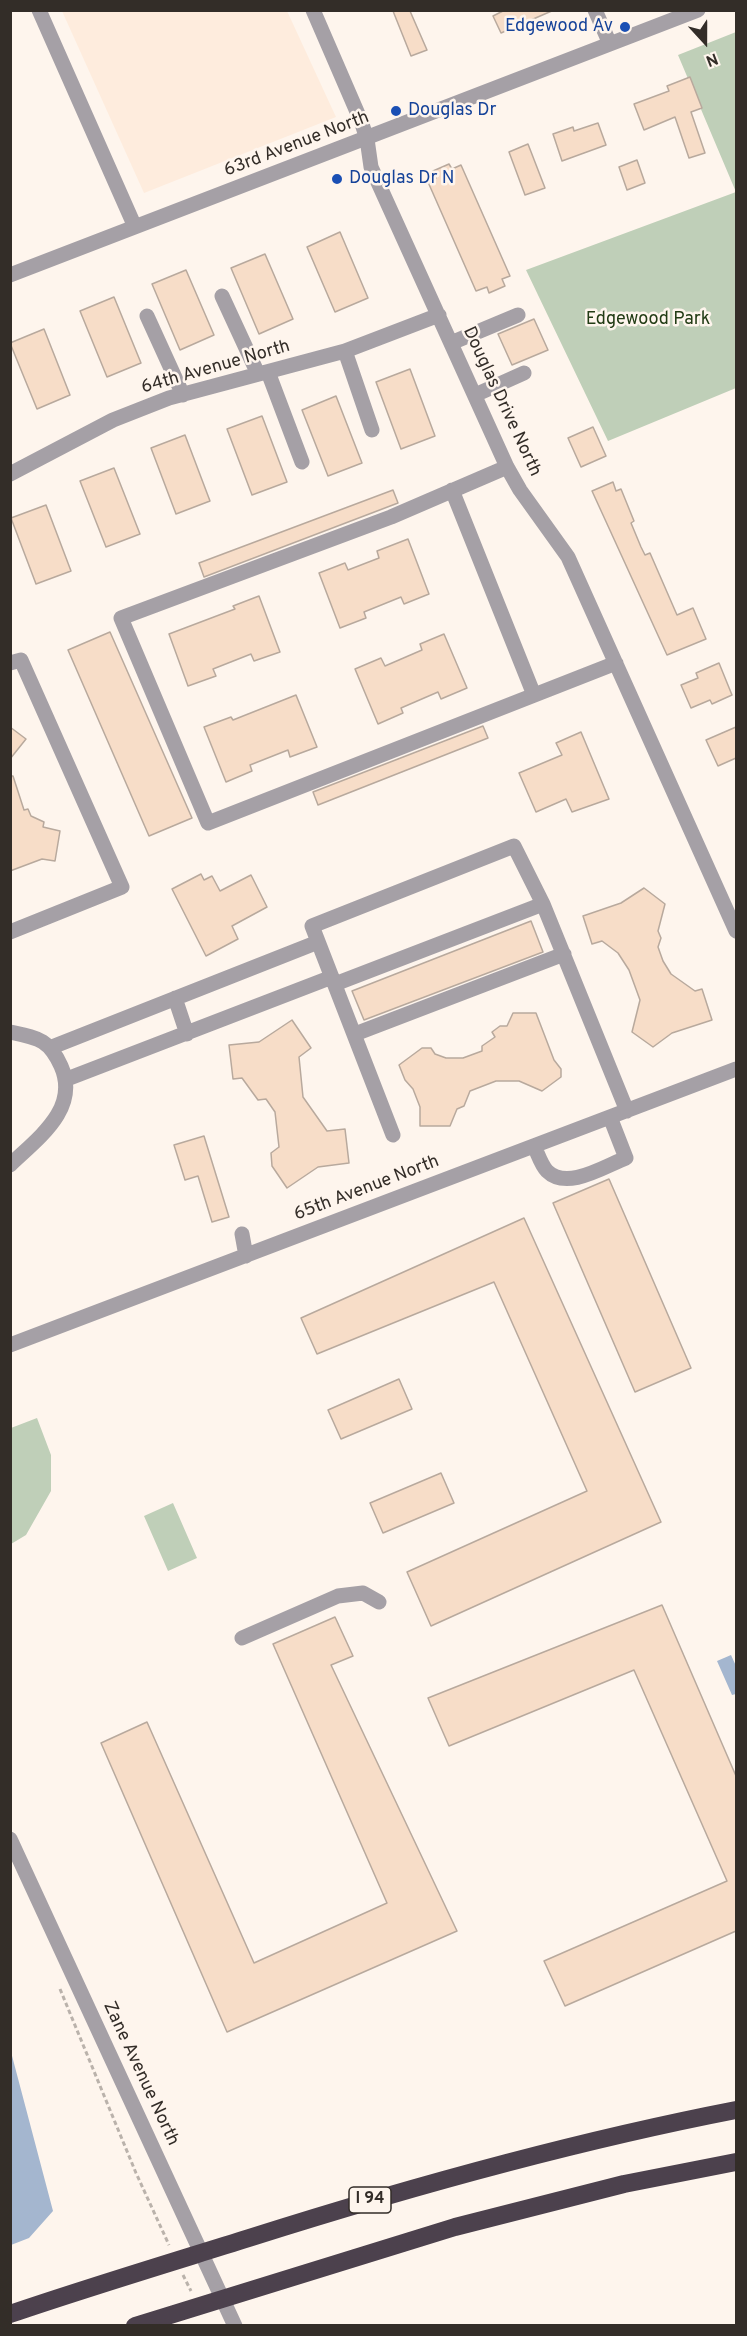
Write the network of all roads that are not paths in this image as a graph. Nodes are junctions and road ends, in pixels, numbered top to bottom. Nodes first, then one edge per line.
1 (39, 10) edge
2 (312, 10) edge
3 (595, 10) edge
4 (698, 10) edge
5 (610, 44) junction
6 (367, 139) junction
7 (135, 227) junction
8 (10, 275) edge
9 (222, 296) dead end
10 (439, 315) junction
11 (518, 315) dead end
12 (147, 316) dead end
13 (451, 343) junction
14 (345, 351) junction
15 (263, 373) junction
16 (524, 373) dead end
17 (183, 395) junction
18 (475, 395) junction
19 (372, 430) dead end
20 (302, 462) dead end
21 (507, 467) junction
22 (10, 474) edge
23 (452, 490) junction
24 (10, 663) edge
25 (616, 663) junction
26 (534, 695) junction
27 (543, 904) junction
28 (736, 931) edge
29 (10, 932) edge
30 (318, 942) junction
31 (564, 954) junction
32 (333, 980) junction
33 (175, 998) junction
34 (10, 1032) edge
35 (186, 1034) junction
36 (355, 1034) junction
37 (52, 1047) junction
38 (736, 1069) edge
39 (67, 1079) junction
40 (627, 1111) junction
41 (610, 1117) junction
42 (393, 1135) dead end
43 (534, 1146) junction
44 (10, 1165) edge
45 (242, 1234) dead end
46 (246, 1256) junction
47 (10, 1345) edge
48 (379, 1602) dead end
49 (243, 1638) dead end
50 (10, 1839) edge
51 (736, 2110) edge
52 (736, 2162) edge
53 (10, 2314) edge
54 (135, 2325) edge
55 (235, 2325) edge

1 - 7 street
2 - 6 street, Douglas Drive North
3 - 5 street
4 - 5 street, 63rd Avenue North
5 - 6 street, 63rd Avenue North
6 - 7 street, 63rd Avenue North
6 - 10 street, Douglas Drive North
7 - 8 street, 63rd Avenue North
9 - 15 street
10 - 13 street, Douglas Drive North
10 - 14 street, 64th Avenue North
11 - 13 street
12 - 17 street
13 - 18 street, Douglas Drive North
14 - 15 street, 64th Avenue North
14 - 19 street
15 - 17 street, 64th Avenue North
15 - 20 street
16 - 18 street
17 - 22 street, 64th Avenue North
18 - 21 street, Douglas Drive North
21 - 23 street
21 - 25 street, Douglas Drive North
23 - 26 street
23 - 26 street
24 - 29 street
25 - 26 street
25 - 28 street, Douglas Drive North
27 - 30 street
27 - 31 street
27 - 32 street
30 - 32 street
30 - 33 street
31 - 36 street
31 - 40 street
32 - 35 street
32 - 36 street
33 - 35 street
33 - 37 street
34 - 37 street
35 - 39 street
36 - 42 street
37 - 39 street
38 - 40 street, 65th Avenue North
39 - 44 street
40 - 41 street, 65th Avenue North
41 - 43 street, 65th Avenue North
41 - 43 street
43 - 46 street, 65th Avenue North
45 - 46 street
46 - 47 street, 65th Avenue North
48 - 49 street
50 - 55 street, Zane Avenue North
51 - 53 highway, I 94
52 - 54 highway

